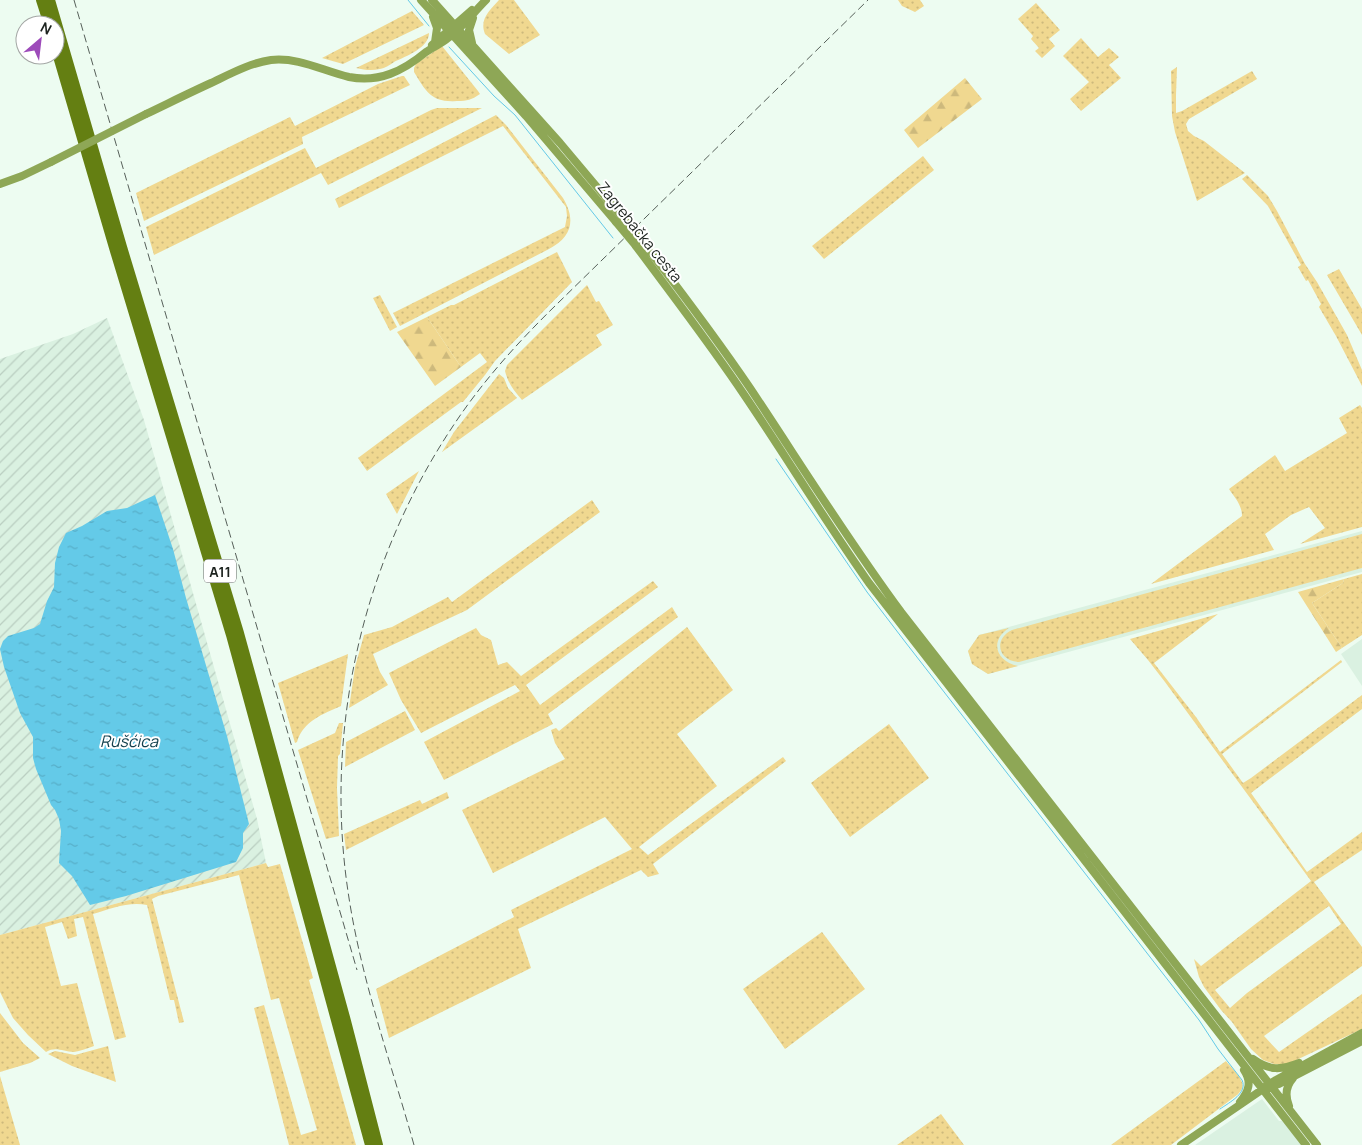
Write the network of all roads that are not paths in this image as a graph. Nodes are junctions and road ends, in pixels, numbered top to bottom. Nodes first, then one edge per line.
1 (42, 0) edge
2 (50, 0) edge
3 (421, 0) edge
4 (432, 0) edge
5 (484, 2) edge
6 (432, 13) junction
7 (474, 14) junction
8 (46, 15) edge
9 (453, 30) junction
10 (435, 42) junction
11 (472, 45) junction
12 (428, 51) junction
13 (61, 65) edge
14 (0, 184) edge
15 (620, 220) junction
16 (639, 244) junction
17 (1362, 1032) edge
18 (1362, 1041) edge
19 (1240, 1052) junction
20 (1317, 1058) junction
21 (1296, 1075) junction
22 (1268, 1087) junction
23 (1234, 1108) junction
24 (1293, 1115) junction
25 (370, 1145) edge
26 (378, 1145) edge
27 (1181, 1145) edge
28 (1306, 1145) edge
29 (1317, 1145) edge

1 - 8 highway
2 - 26 highway, A11
3 - 6 main road, Zagrebačka cesta
4 - 9 main road, Zagrebačka cesta
5 - 7 main road
5 - 9 main road
6 - 9 main road, Zagrebačka cesta
6 - 10 main road
7 - 9 main road
7 - 11 main road
9 - 10 main road
9 - 11 main road, Zagrebačka cesta
9 - 12 main road
9 - 15 main road, Zagrebačka cesta
10 - 12 main road
11 - 15 main road, Zagrebačka cesta
12 - 14 main road, bridge
13 - 25 highway, A11
15 - 16 main road, Zagrebačka cesta, bridge
16 - 19 main road, Zagrebačka cesta
16 - 19 main road, Zagrebačka cesta
17 - 20 main road
18 - 21 main road
19 - 20 main road
19 - 22 main road
19 - 23 main road
20 - 22 main road
21 - 22 main road
21 - 24 main road
22 - 23 main road
22 - 24 main road
22 - 28 main road
23 - 27 main road
24 - 29 main road

